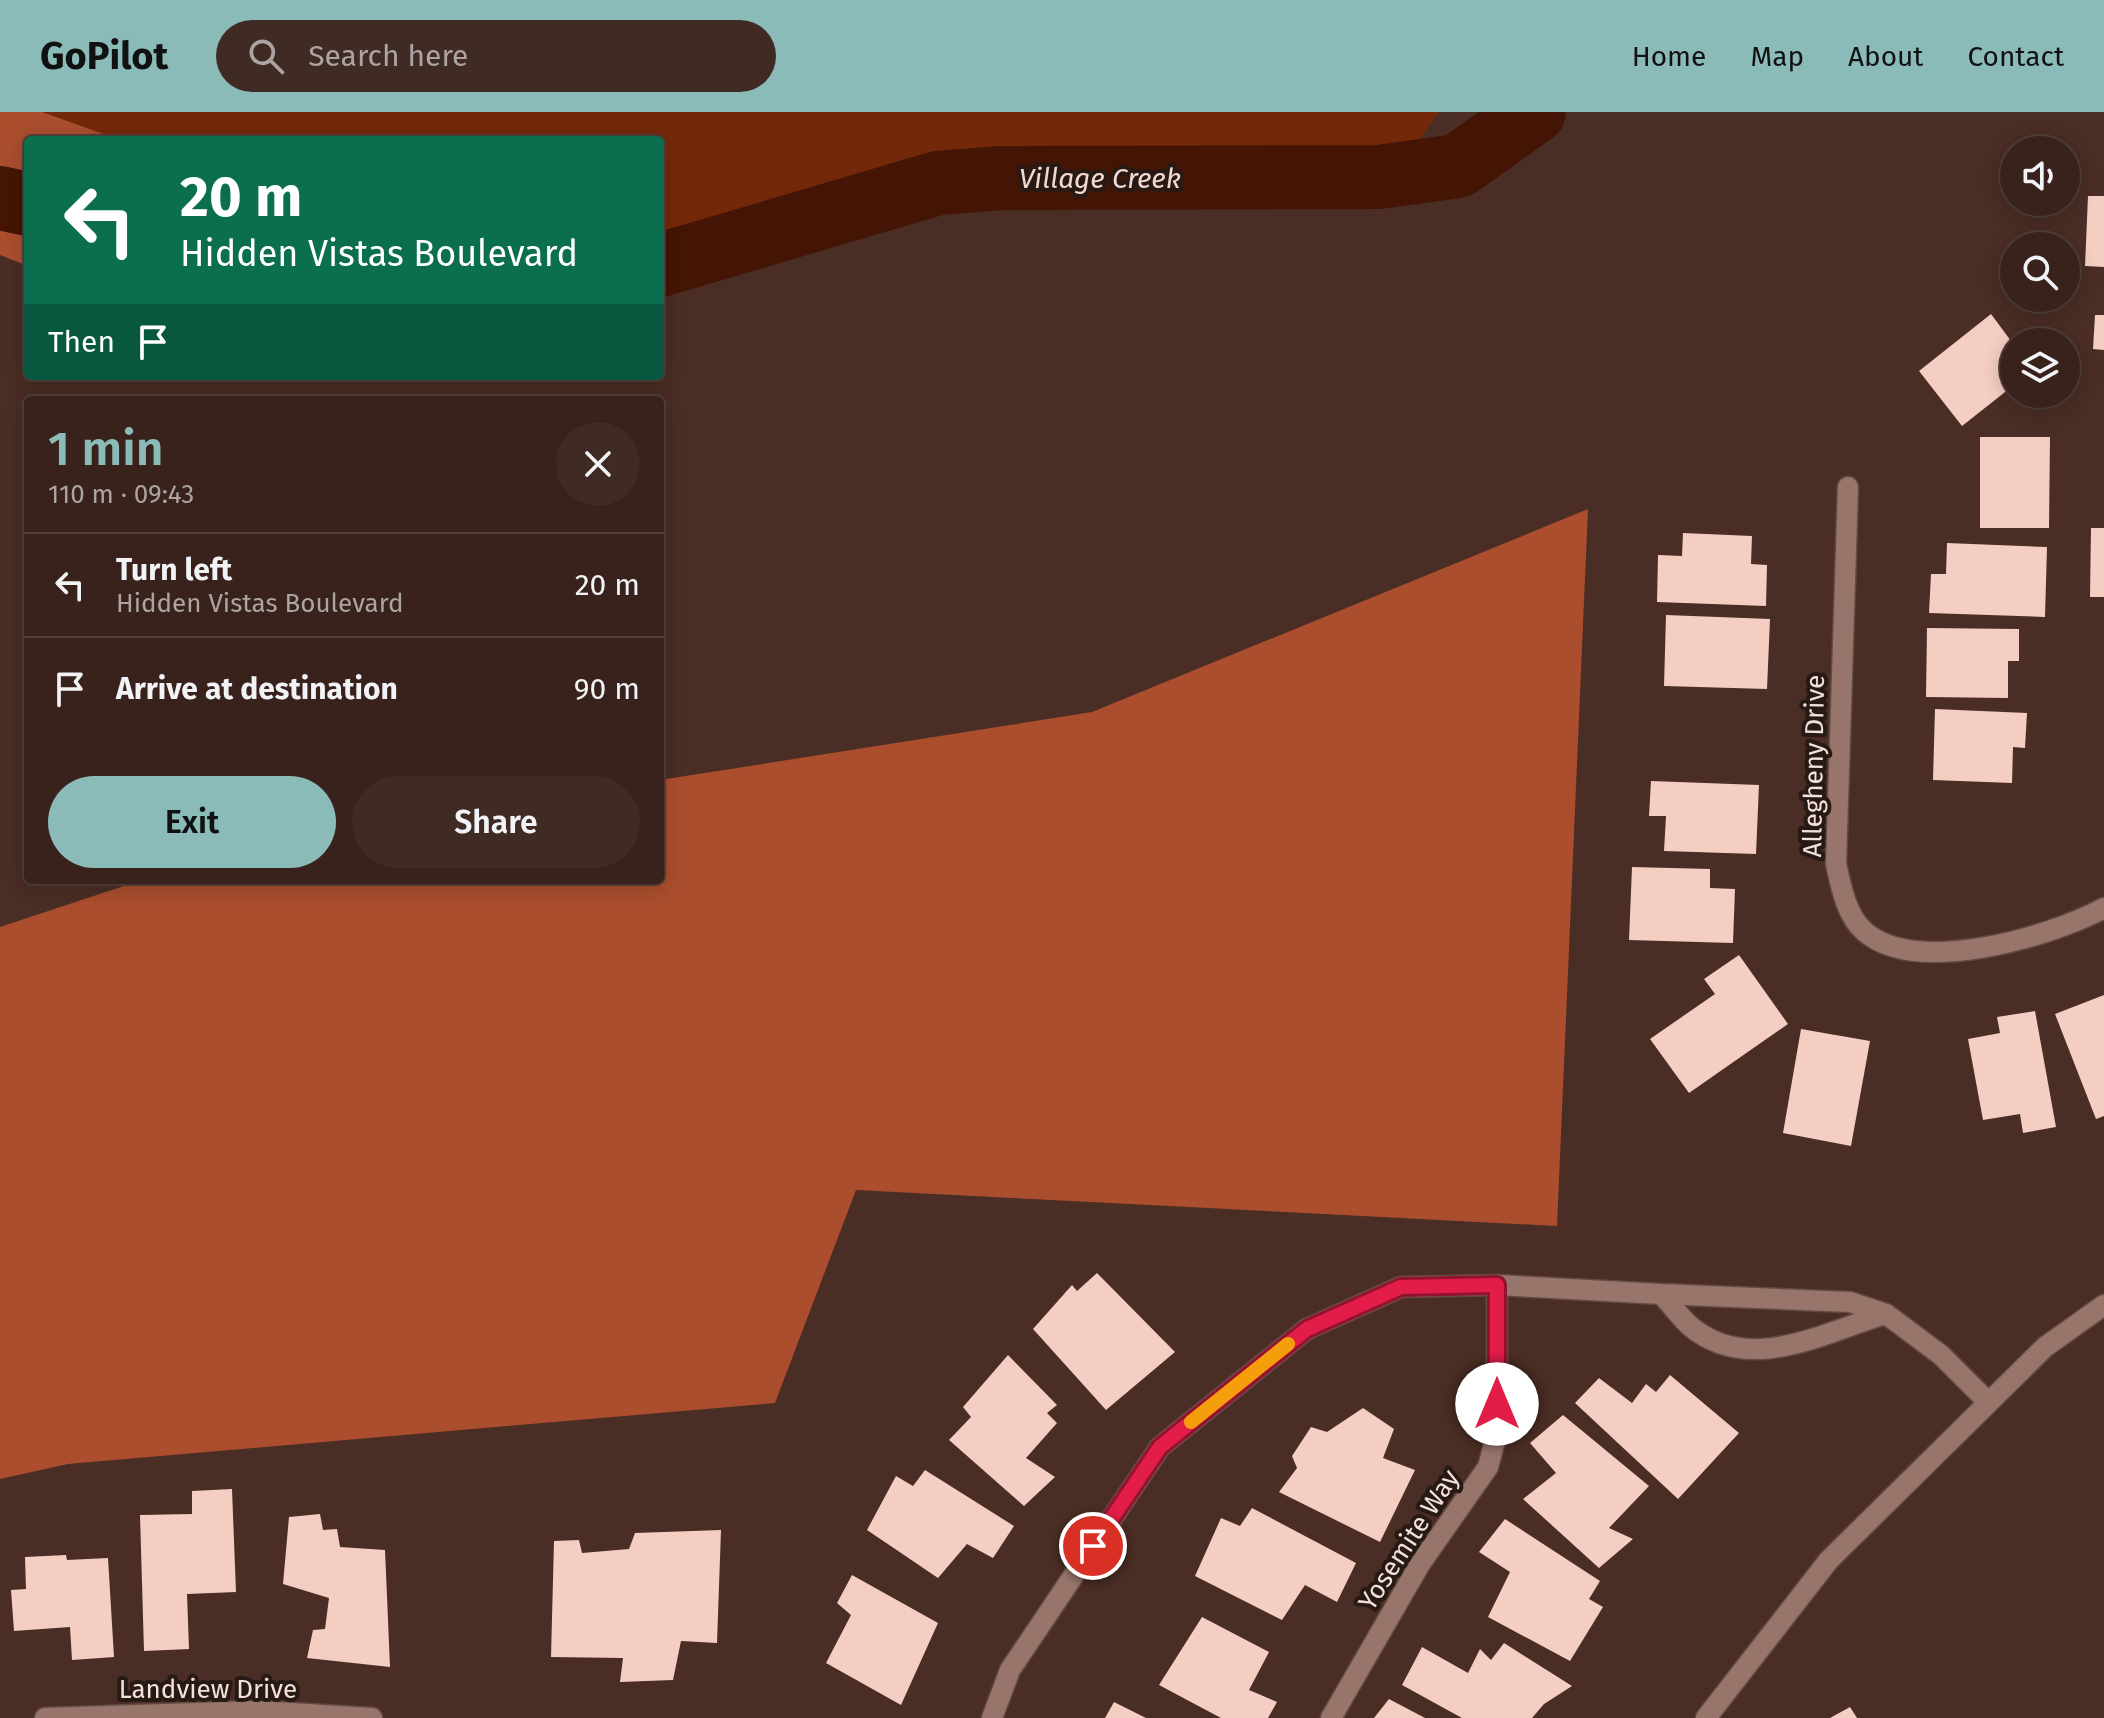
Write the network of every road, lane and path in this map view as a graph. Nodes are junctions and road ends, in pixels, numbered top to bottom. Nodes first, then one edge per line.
1 (1848, 487) dead end
2 (2104, 908) edge
3 (1497, 1285) junction
4 (1661, 1294) junction
5 (2104, 1305) edge
6 (1886, 1314) junction
7 (1988, 1402) junction
8 (45, 1718) edge
9 (372, 1718) edge
10 (992, 1718) edge
11 (1331, 1718) edge
12 (1706, 1718) edge

1 - 2 street, Allegheny Drive
3 - 4 street
3 - 10 street
3 - 11 street, Yosemite Way
4 - 6 street
4 - 6 street
5 - 7 street
6 - 7 street
7 - 12 street
8 - 9 street, Landview Drive

